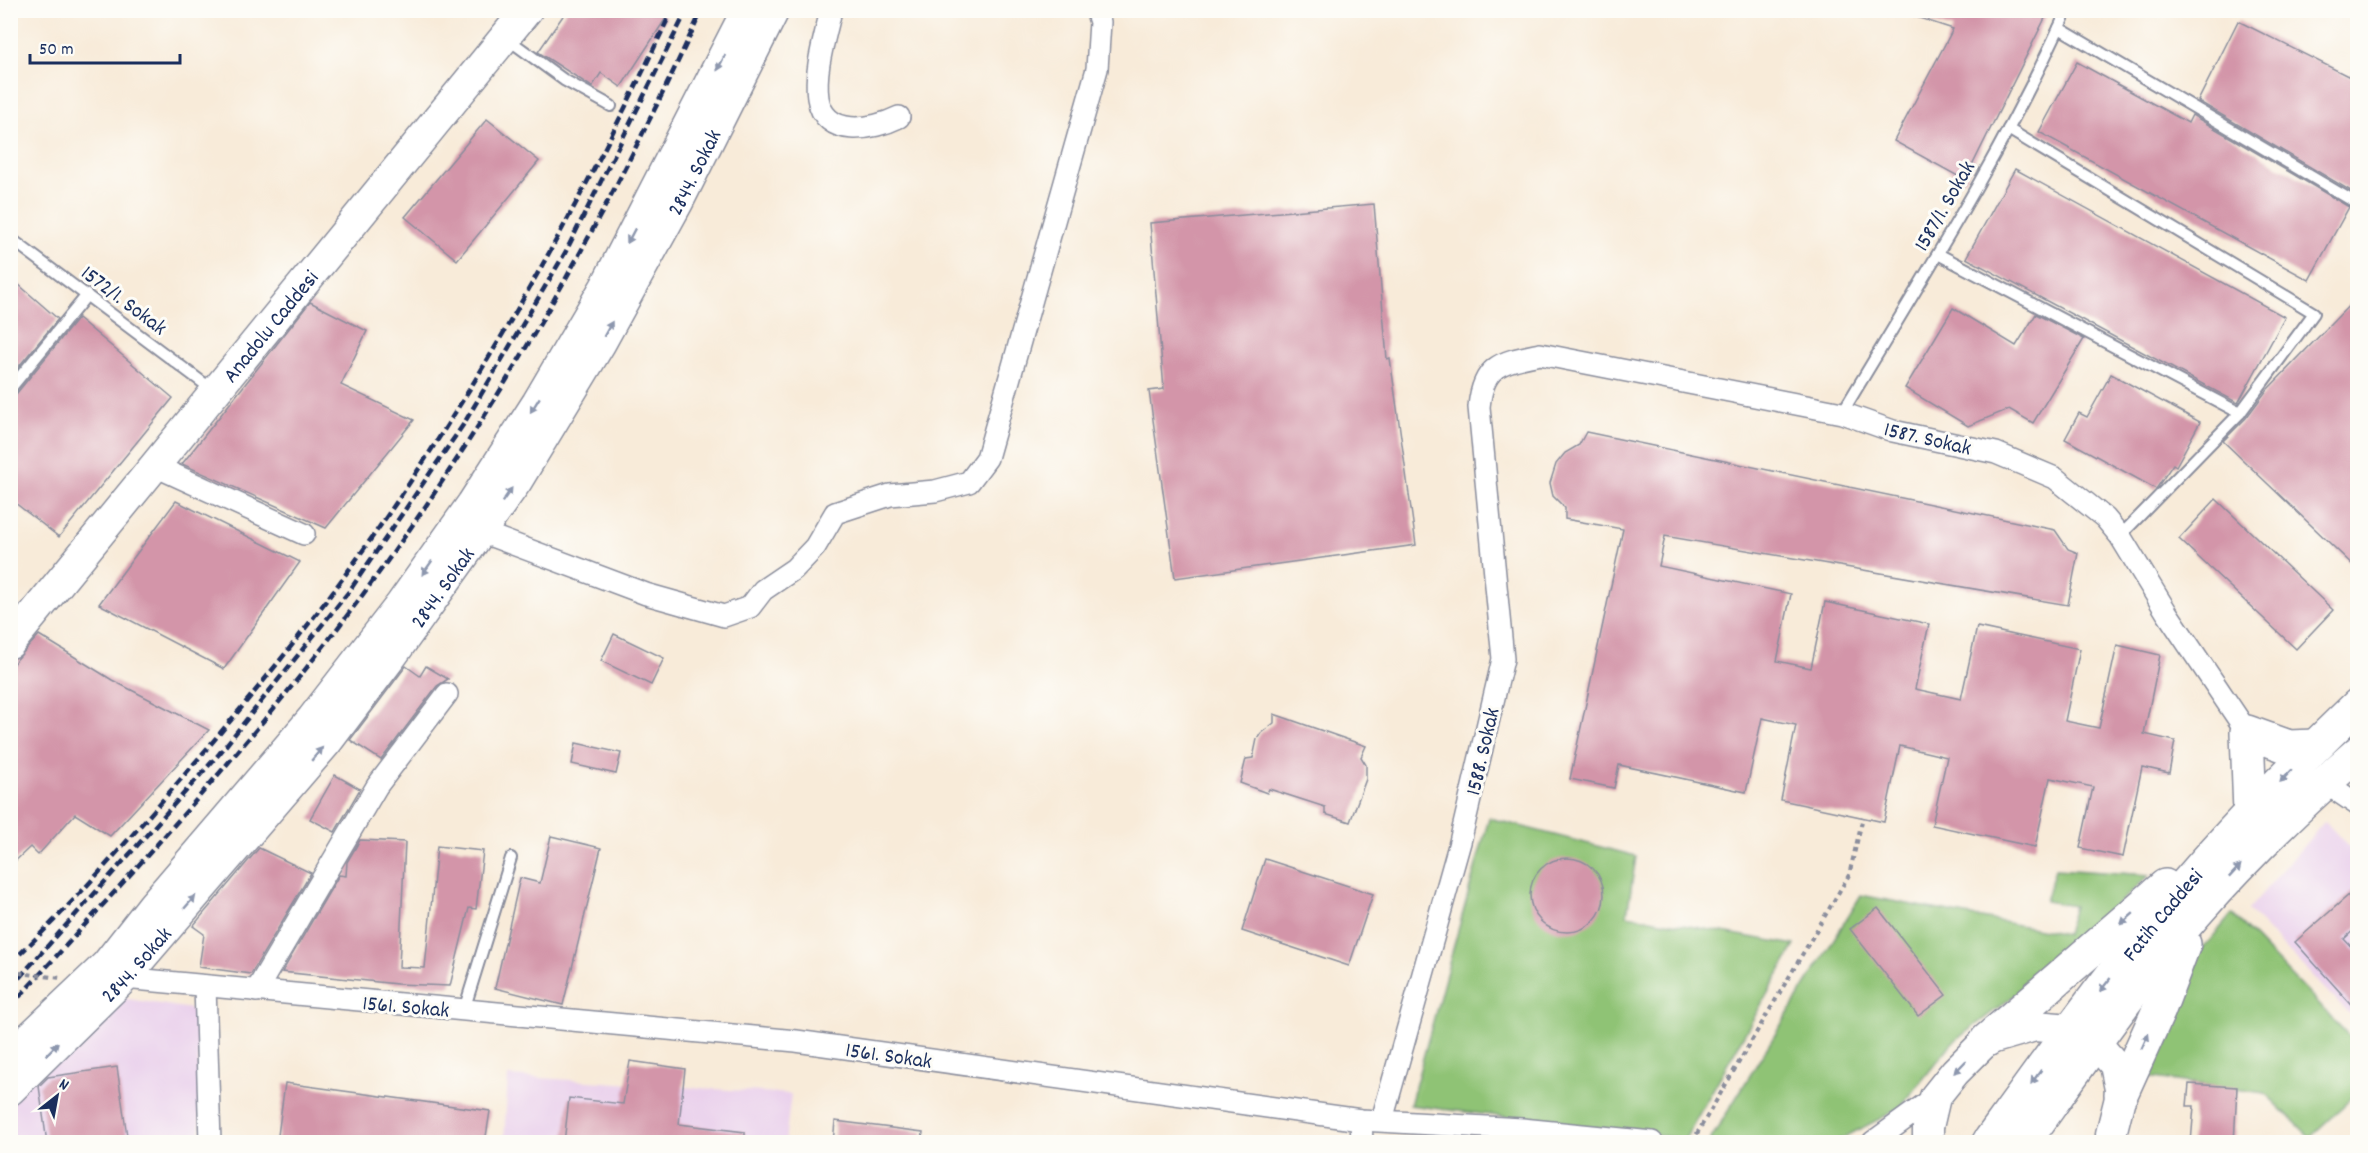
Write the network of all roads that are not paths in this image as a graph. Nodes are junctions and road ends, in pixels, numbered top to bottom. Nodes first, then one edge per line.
1 (527, 10) edge
2 (747, 10) edge
3 (774, 10) edge
4 (831, 10) edge
5 (1096, 10) edge
6 (2067, 10) edge
7 (2059, 28) junction
8 (505, 37) junction
9 (611, 106) dead end
10 (899, 117) dead end
11 (2008, 129) junction
12 (2358, 204) edge
13 (10, 238) edge
14 (1938, 254) junction
15 (87, 295) junction
16 (1487, 374) joint
17 (10, 389) edge
18 (215, 393) junction
19 (1842, 413) junction
20 (2240, 413) junction
21 (155, 466) junction
22 (481, 532) junction
23 (304, 534) dead end
24 (2120, 536) junction
25 (10, 643) edge
26 (447, 694) dead end
27 (2358, 705) edge
28 (2247, 732) junction
29 (2315, 746) junction
30 (2358, 753) edge
31 (2324, 782) junction
32 (2358, 805) edge
33 (2250, 812) junction
34 (511, 858) dead end
35 (2195, 914) junction
36 (115, 972) junction
37 (205, 986) junction
38 (256, 990) junction
39 (464, 1010) junction
40 (2083, 1036) junction
41 (1987, 1040) junction
42 (10, 1056) edge
43 (10, 1090) edge
44 (2121, 1094) junction
45 (1935, 1097) junction
46 (1361, 1120) junction
47 (1382, 1120) junction
48 (2109, 1140) edge
49 (210, 1143) edge
50 (1362, 1143) edge
51 (1652, 1143) edge
52 (1873, 1143) edge
53 (1928, 1143) edge
54 (1989, 1143) edge
55 (2024, 1143) edge

1 - 8 main road, Anadolu Caddesi
2 -> 36 main road, 2844. Sokak
22 -> 3 main road, 2844. Sokak
4 - 10 street
5 - 22 street
6 - 7 lane, 1587/1. Sokak
7 - 11 lane, 1587/1. Sokak
7 - 12 lane
8 - 9 lane
8 - 18 main road, Anadolu Caddesi
11 - 14 lane, 1587/1. Sokak
11 - 20 lane
13 - 15 lane, 1572/1. Sokak
14 - 19 lane, 1587/1. Sokak
14 - 20 lane
15 - 17 lane
15 - 18 lane, 1572/1. Sokak
16 - 19 street, 1587. Sokak
16 - 47 street, 1588. Sokak
18 - 21 main road, Anadolu Caddesi
19 - 24 street, 1587. Sokak
20 - 24 lane
21 - 23 street
21 - 25 main road, Anadolu Caddesi
36 -> 22 main road, 2844. Sokak
24 - 28 street, 1587. Sokak
26 - 38 street
27 - 29 main road, Fatih Caddesi
28 - 29 main road
28 - 33 main road
29 -> 33 main road, Fatih Caddesi
30 - 31 main road, Fatih Caddesi
31 - 32 street
35 -> 31 main road, Fatih Caddesi
33 -> 40 main road, Fatih Caddesi
33 -> 41 main road
34 - 39 lane
35 - 40 main road, Fatih Caddesi
44 -> 35 main road
36 - 37 street, 1561. Sokak
36 - 42 main road, 2844. Sokak
43 -> 36 main road, 2844. Sokak
37 - 38 street, 1561. Sokak
37 - 49 street
38 - 39 street, 1561. Sokak
39 - 46 street, 1561. Sokak
40 - 41 main road
40 - 44 main road
40 -> 54 main road, Fatih Caddesi
40 - 55 main road
41 -> 45 main road
44 - 48 main road
45 - 52 street
45 - 53 main road
46 - 47 street, 1561. Sokak
46 - 50 street
47 - 51 street, 1561. Sokak

